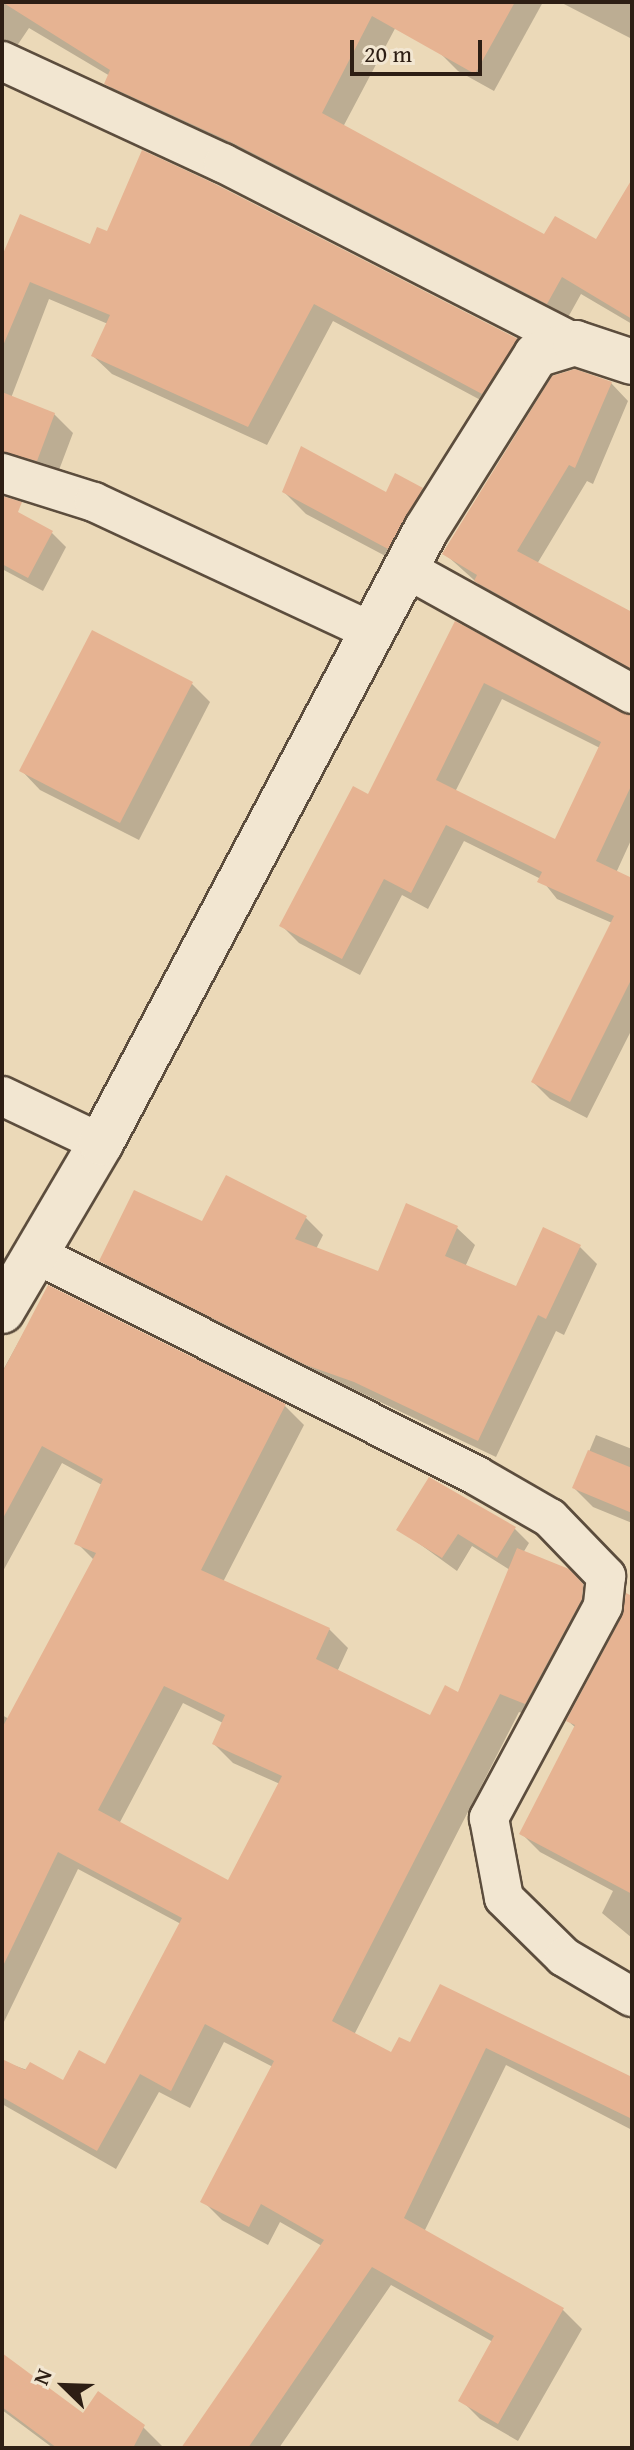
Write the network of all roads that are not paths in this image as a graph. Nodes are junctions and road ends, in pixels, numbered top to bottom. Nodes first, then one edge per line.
1 (2, 61) edge
2 (575, 343) junction
3 (632, 362) edge
4 (2, 473) edge
5 (405, 568) junction
6 (371, 631) junction
7 (632, 694) edge
8 (2, 1096) edge
9 (101, 1143) junction
10 (34, 1253) junction
11 (2, 1311) edge
12 (619, 1568) edge
13 (632, 1997) edge

1 - 2 street
2 - 3 street
2 - 5 street
4 - 6 street
5 - 6 street
5 - 7 street
6 - 9 street
8 - 9 street
9 - 10 street
10 - 11 street
10 - 12 street
12 - 13 street

